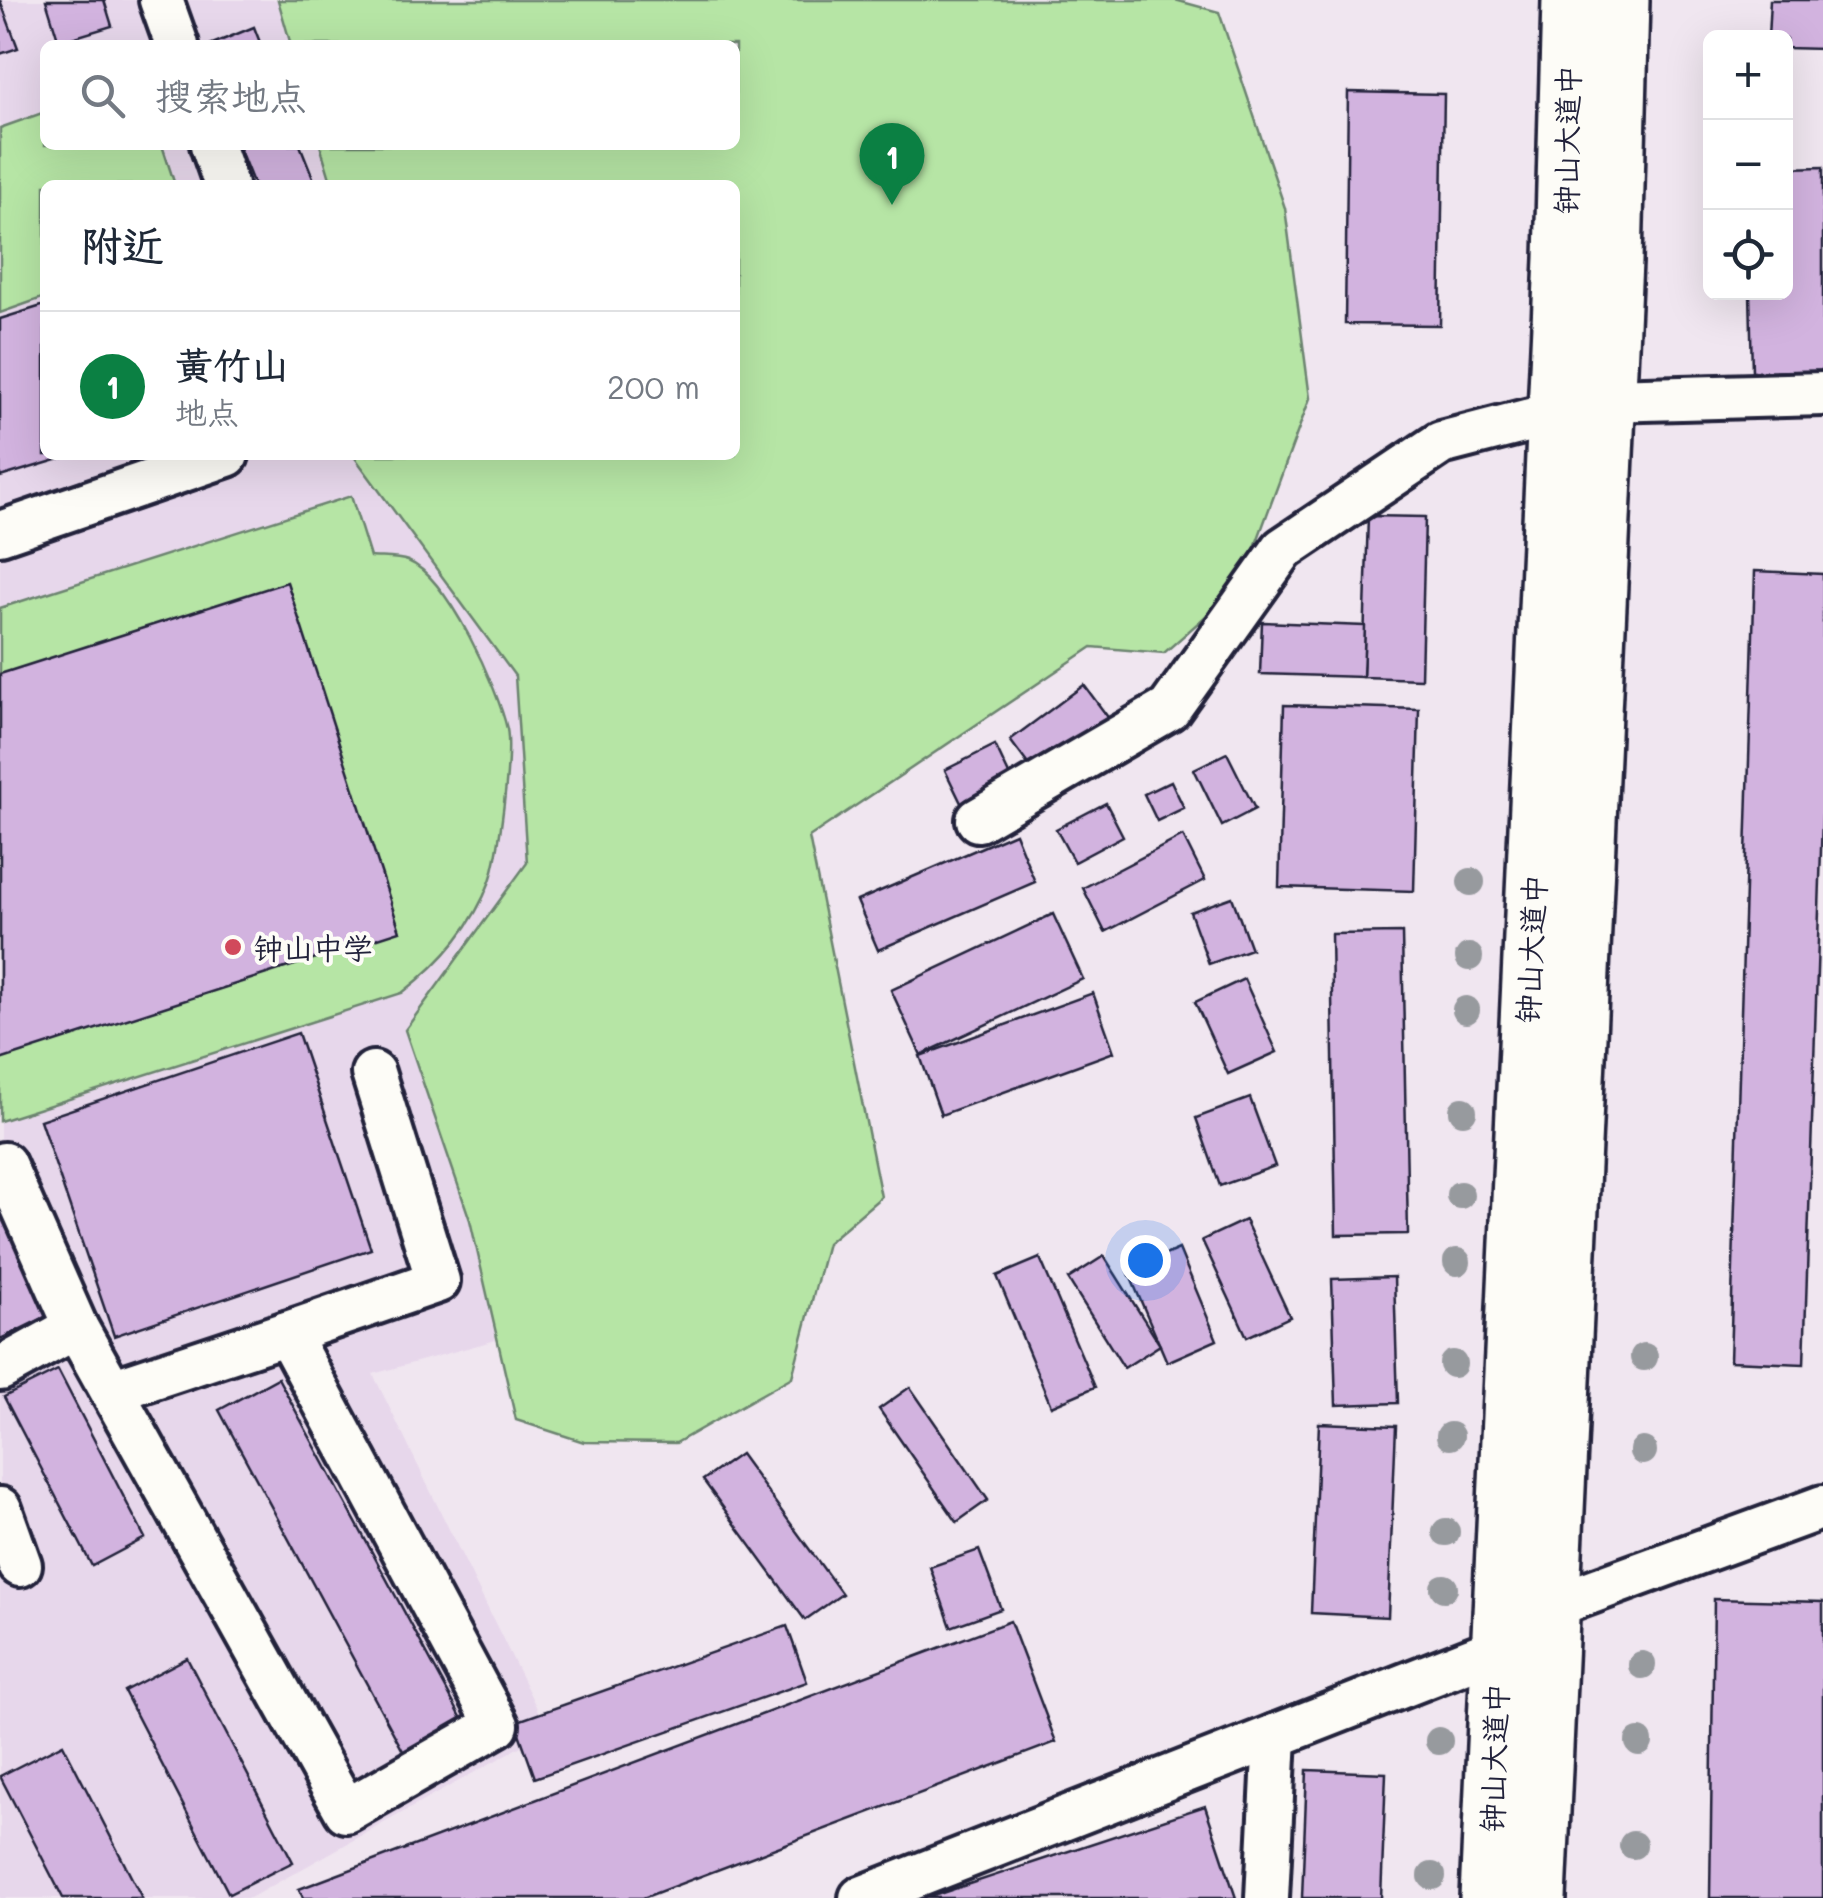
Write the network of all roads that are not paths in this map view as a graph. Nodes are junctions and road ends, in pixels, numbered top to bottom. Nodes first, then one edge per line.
1 (161, 0) edge
2 (1570, 0) edge
3 (1621, 0) edge
4 (175, 40) edge
5 (214, 150) edge
6 (224, 180) edge
7 (1823, 394) edge
8 (1608, 400) junction
9 (1556, 416) junction
10 (212, 460) edge
11 (0, 533) edge
12 (978, 820) dead end
13 (372, 1073) dead end
14 (4, 1164) dead end
15 (76, 1327) junction
16 (287, 1332) junction
17 (0, 1370) edge
18 (112, 1392) junction
19 (1823, 1508) edge
20 (0, 1509) edge
21 (20, 1565) dead end
22 (1550, 1608) junction
23 (1497, 1649) junction
24 (1276, 1736) junction
25 (861, 1898) edge
26 (1267, 1898) edge
27 (1488, 1898) edge
28 (1538, 1898) edge

1 - 4 street
2 - 9 highway, 钟山大道中
3 - 8 highway, 钟山大道中
5 - 6 street
7 - 8 street
8 - 9 street
8 - 22 highway, 钟山大道中
9 - 12 street
9 - 23 highway, 钟山大道中
10 - 11 street
13 - 16 street
14 - 15 street
15 - 17 street
15 - 18 street
16 - 18 street
16 - 18 street
19 - 22 street
20 - 21 street
22 - 23 street
22 - 28 highway, 钟山大道中
23 - 24 street
23 - 27 highway, 钟山大道中
24 - 25 street
24 - 26 street

